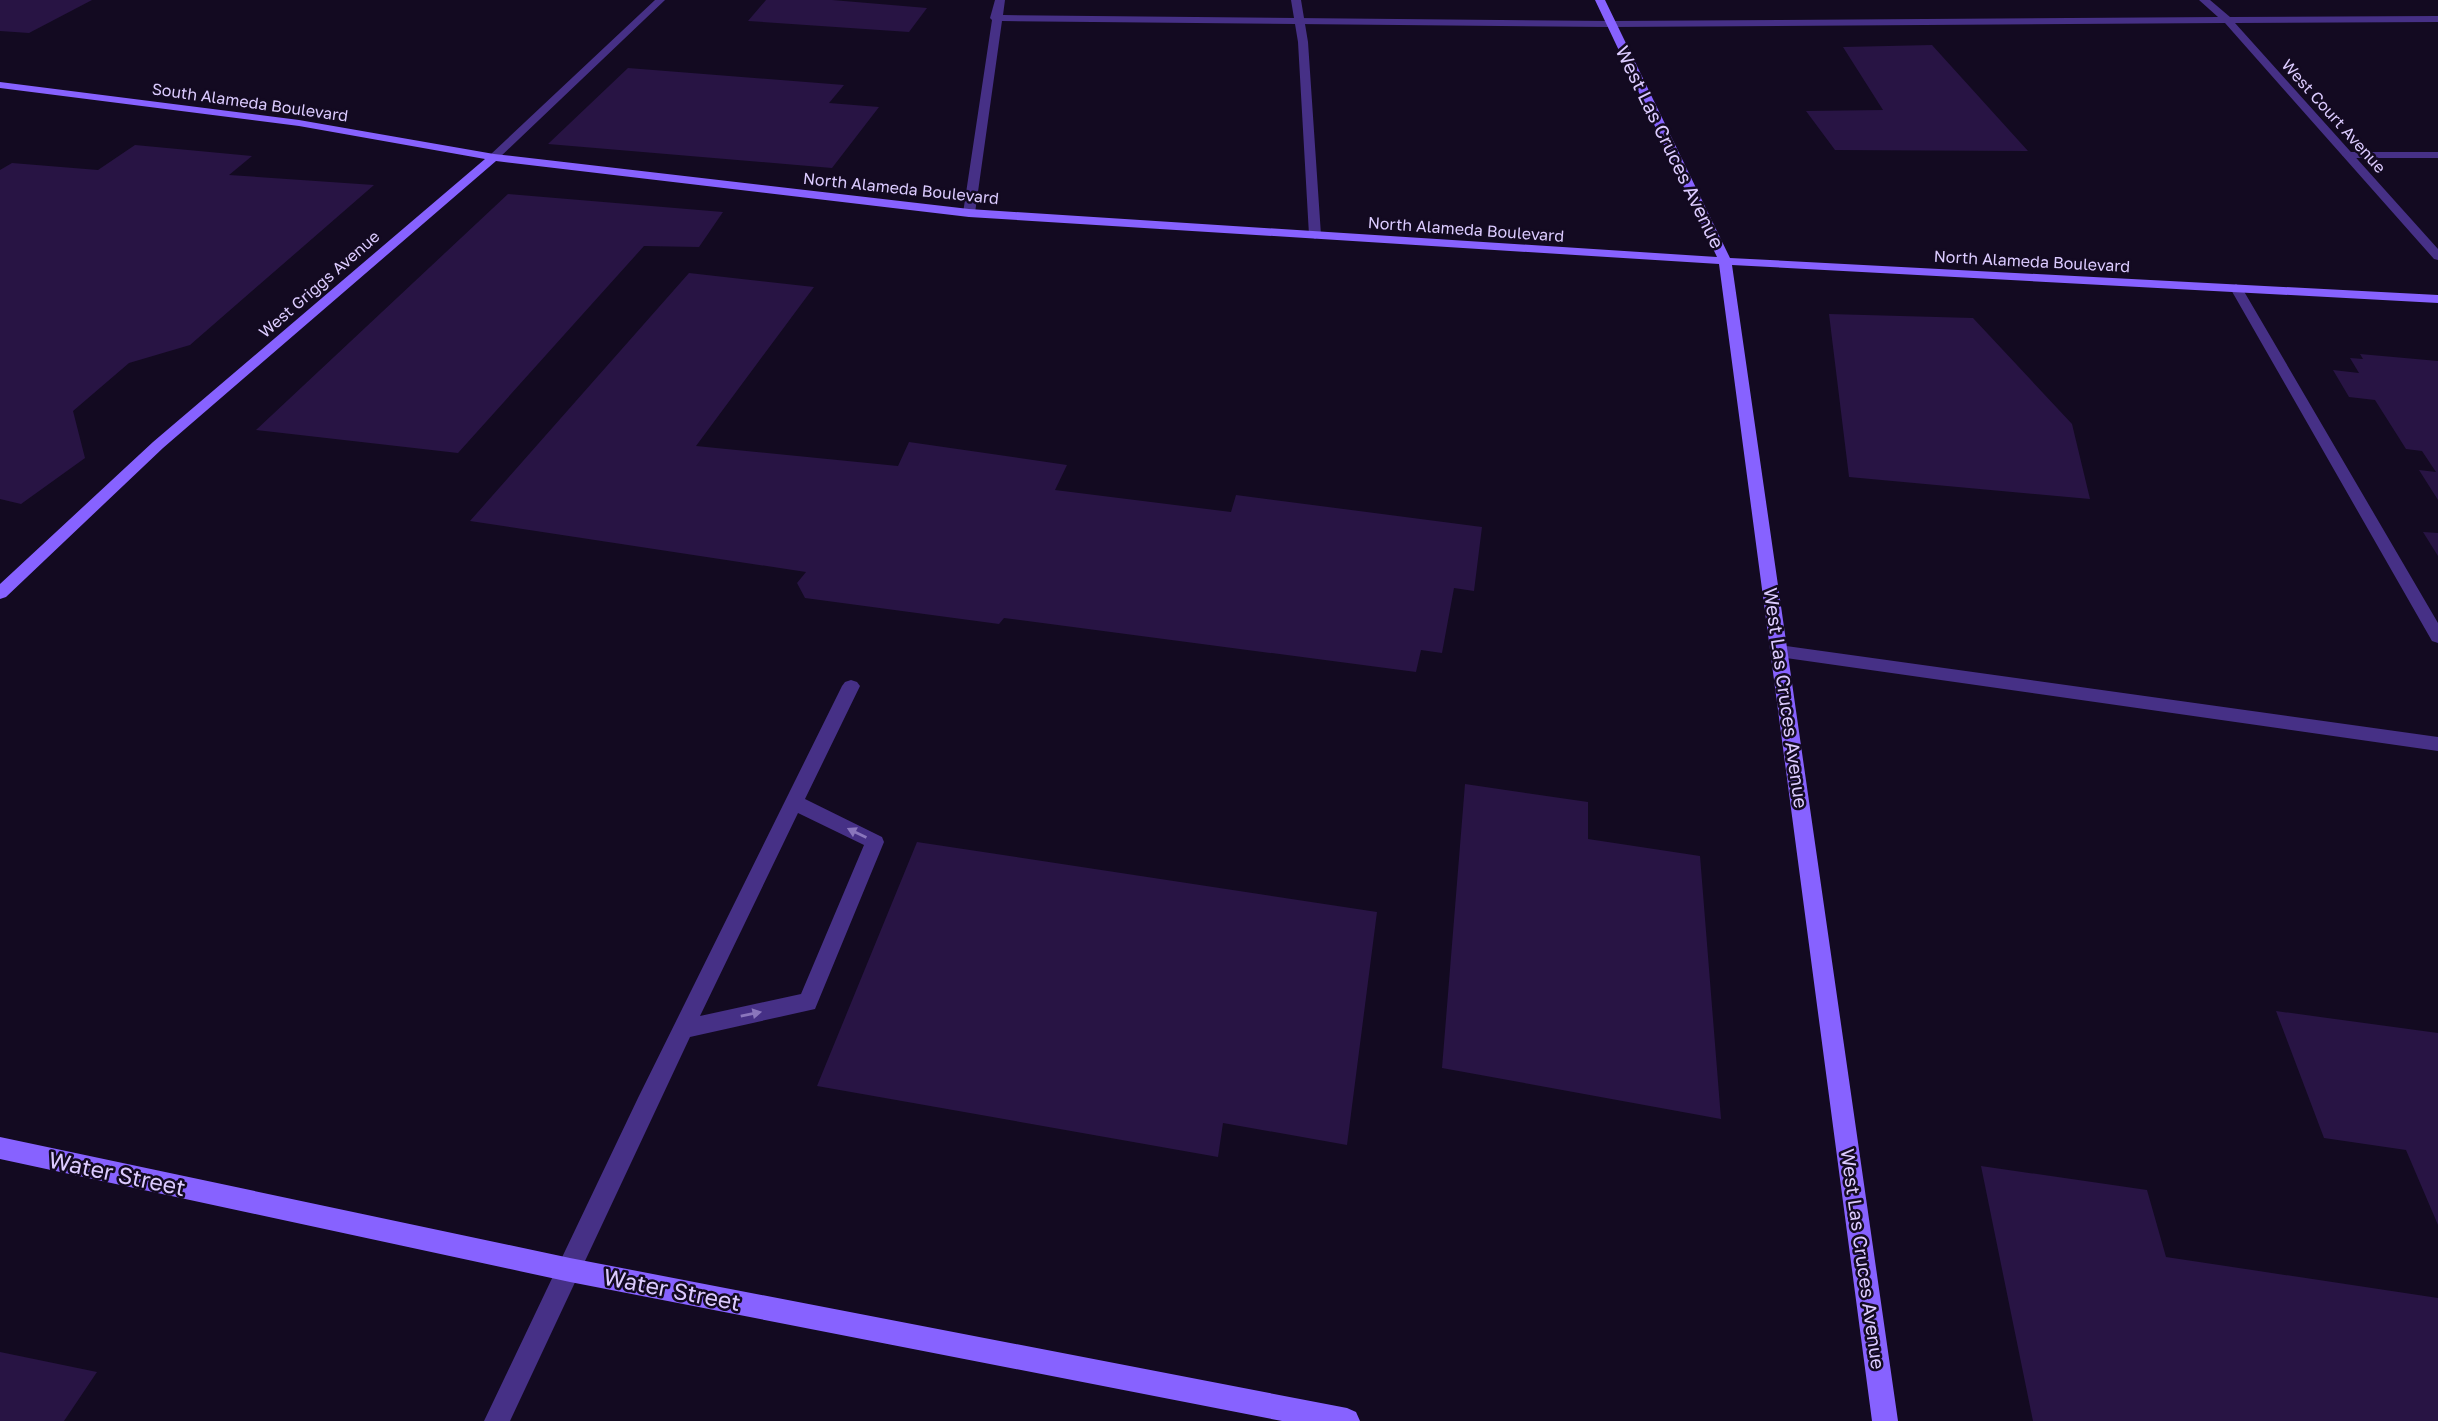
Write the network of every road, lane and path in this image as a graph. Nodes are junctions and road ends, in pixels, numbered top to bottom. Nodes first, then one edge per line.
1 (660, 0) edge
2 (1000, 0) edge
3 (1296, 0) edge
4 (1600, 0) edge
5 (2204, 0) edge
6 (995, 18) junction
7 (2438, 19) edge
8 (2227, 20) junction
9 (1298, 21) junction
10 (1610, 24) junction
11 (0, 85) edge
12 (2348, 155) junction
13 (2438, 155) edge
14 (494, 157) junction
15 (969, 213) junction
16 (1315, 235) junction
17 (2438, 256) edge
18 (1725, 261) junction
19 (2236, 288) junction
20 (2438, 299) edge
21 (0, 593) edge
22 (2438, 637) edge
23 (1779, 651) junction
24 (851, 686) dead end
25 (2438, 744) edge
26 (794, 802) junction
27 (684, 1029) junction
28 (0, 1149) edge
29 (570, 1269) junction
30 (497, 1421) edge
31 (1347, 1421) edge
32 (1885, 1421) edge

1 - 14 street, West Griggs Avenue
2 - 6 street
3 - 9 street
4 - 10 street, West Las Cruces Avenue
5 - 8 street, West Court Avenue
6 - 9 street
6 - 15 street
7 - 8 street
8 - 10 street
8 - 12 street, West Court Avenue
9 - 10 street
9 - 16 street
10 - 18 street, West Las Cruces Avenue
11 - 14 street, South Alameda Boulevard
12 - 13 street
12 - 17 street, West Court Avenue
14 - 15 street, North Alameda Boulevard
14 - 21 street, West Griggs Avenue
15 - 16 street, North Alameda Boulevard
16 - 18 street, North Alameda Boulevard
18 - 19 street, North Alameda Boulevard
18 - 23 street, West Las Cruces Avenue
19 - 20 street, North Alameda Boulevard
19 - 22 street
23 - 25 street
23 - 32 street, West Las Cruces Avenue
24 - 26 street
26 - 27 street
27 -> 26 street
27 - 29 street
28 - 29 street, Water Street
29 - 30 street
29 - 31 street, Water Street

